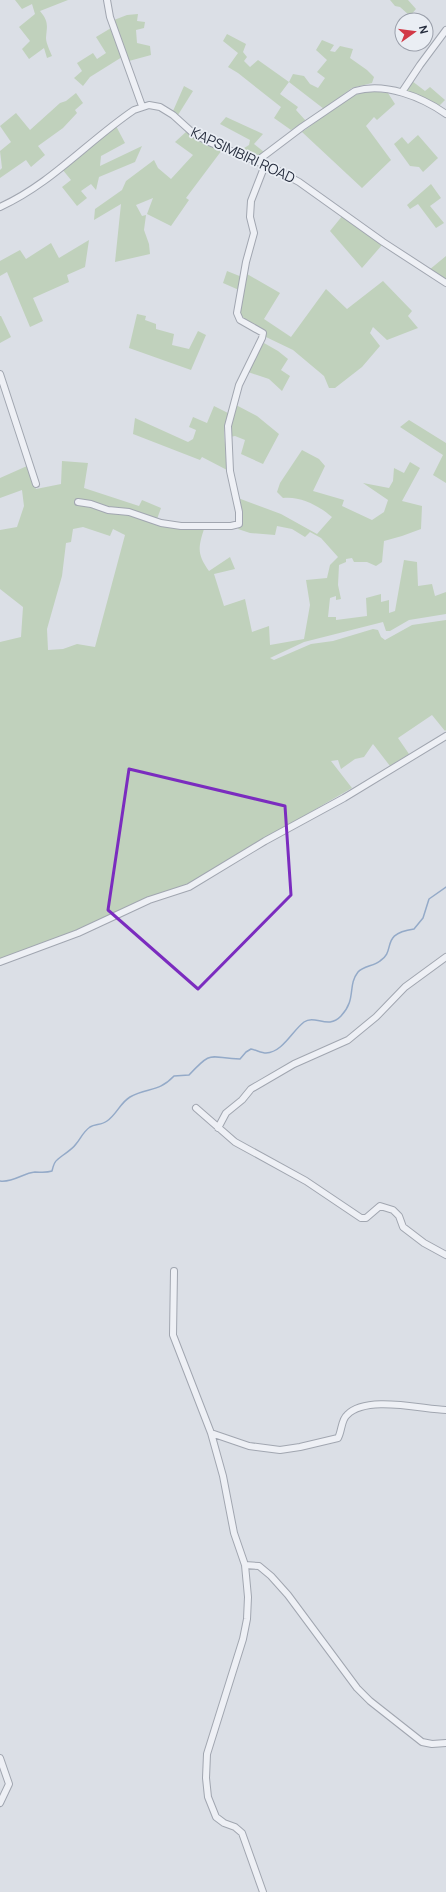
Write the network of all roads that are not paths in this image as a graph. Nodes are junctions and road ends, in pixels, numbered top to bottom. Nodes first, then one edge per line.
1 (107, 0) edge
2 (446, 30) edge
3 (402, 92) junction
4 (142, 106) junction
5 (446, 114) edge
6 (257, 161) junction
7 (265, 165) junction
8 (0, 207) edge
9 (446, 283) edge
10 (0, 374) edge
11 (36, 484) dead end
12 (78, 502) dead end
13 (446, 736) edge
14 (446, 957) edge
15 (0, 962) edge
16 (196, 1108) dead end
17 (218, 1128) junction
18 (446, 1255) edge
19 (174, 1271) dead end
20 (446, 1410) edge
21 (211, 1433) junction
22 (245, 1565) junction
23 (446, 1743) edge
24 (0, 1758) edge
25 (0, 1803) edge
26 (263, 1892) edge

1 - 4 street
2 - 3 street
3 - 5 street
3 - 6 street
4 - 6 street, KAPSIMBIRI ROAD
4 - 8 street
6 - 7 street, KAPSIMBIRI ROAD
7 - 9 street, KAPSIMBIRI ROAD
7 - 12 street
10 - 11 street
13 - 15 street
14 - 17 street
16 - 17 street
17 - 18 street
19 - 21 street
20 - 21 street
21 - 22 street
22 - 23 street
22 - 26 street
24 - 25 street

